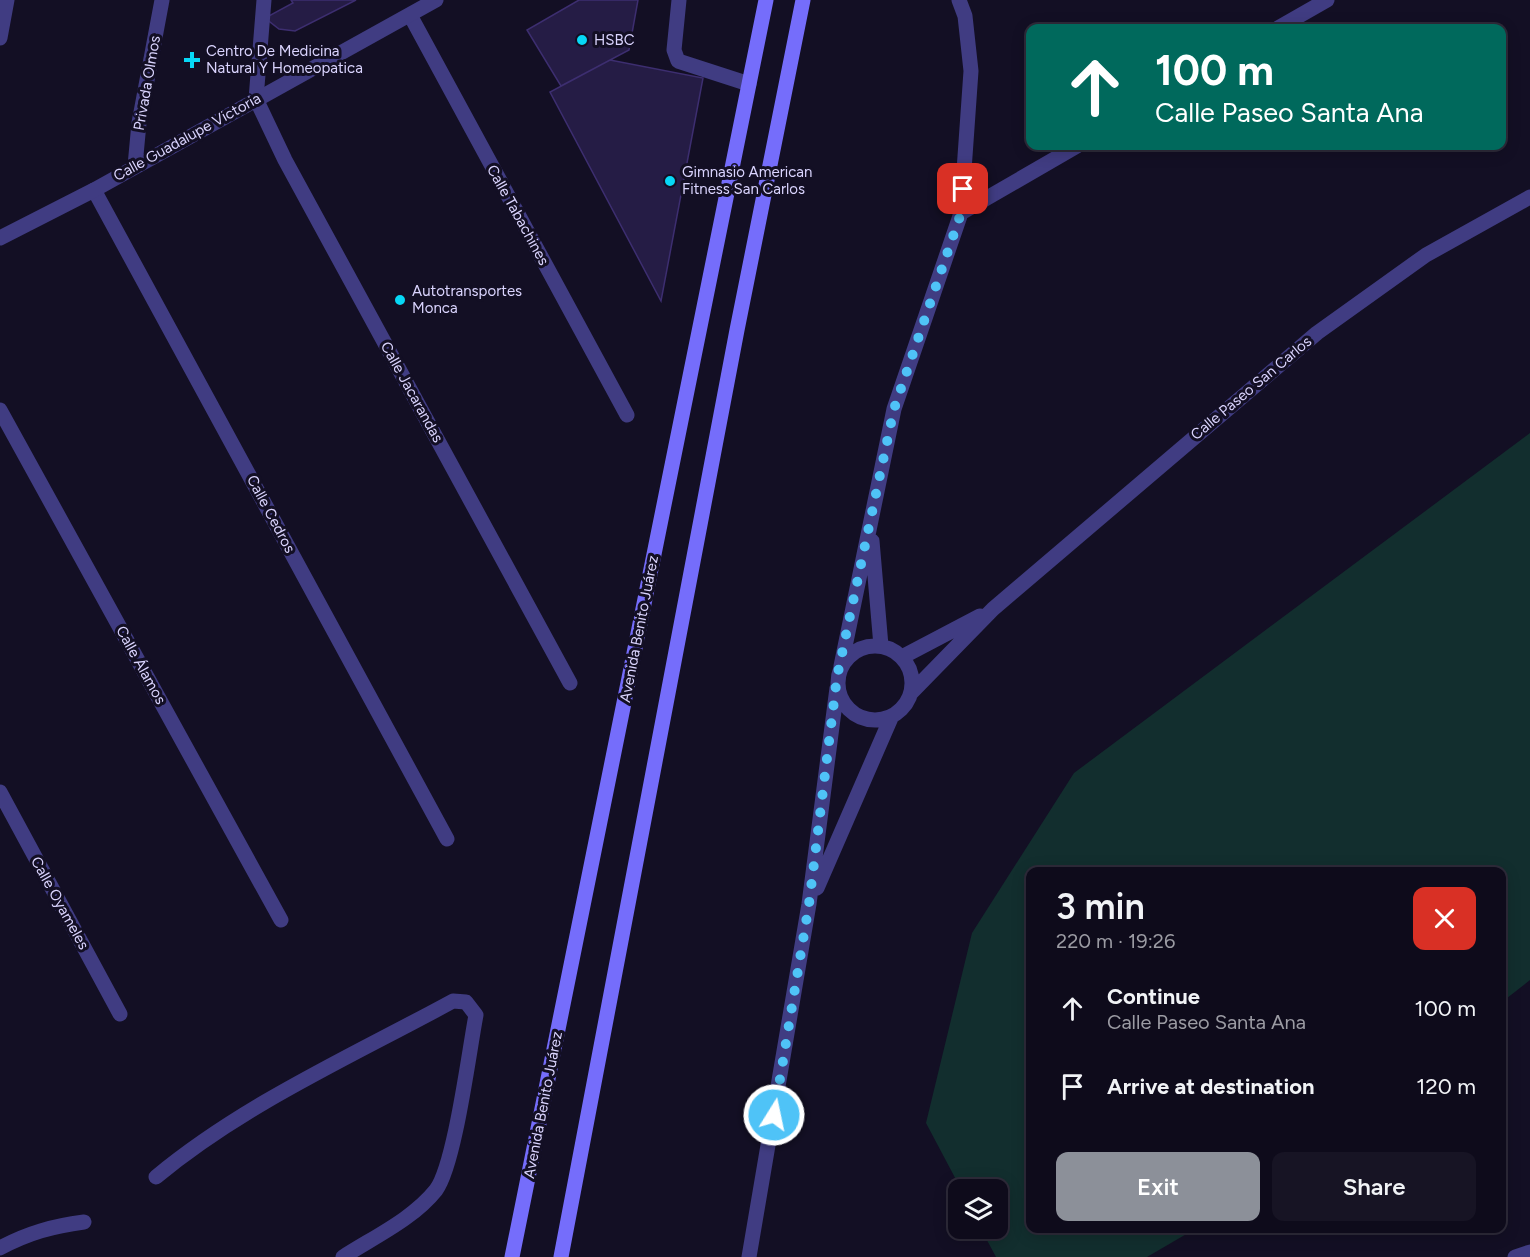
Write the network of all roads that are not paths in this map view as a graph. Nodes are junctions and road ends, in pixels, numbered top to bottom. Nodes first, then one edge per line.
1 (7, 0) edge
2 (162, 0) edge
3 (264, 0) edge
4 (436, 0) edge
5 (679, 0) edge
6 (766, 0) edge
7 (803, 0) edge
8 (959, 0) edge
9 (1328, 0) edge
10 (410, 15) junction
11 (1285, 24) edge
12 (0, 38) edge
13 (749, 84) junction
14 (256, 99) junction
15 (1070, 150) edge
16 (135, 166) junction
17 (94, 190) junction
18 (1530, 197) edge
19 (961, 213) junction
20 (0, 238) edge
21 (0, 410) edge
22 (627, 415) dead end
23 (870, 525) junction
24 (993, 609) junction
25 (881, 646) junction
26 (902, 657) junction
27 (841, 666) junction
28 (570, 683) dead end
29 (837, 688) junction
30 (911, 693) junction
31 (891, 718) junction
32 (0, 792) edge
33 (447, 839) dead end
34 (809, 904) junction
35 (281, 920) dead end
36 (120, 1014) dead end
37 (156, 1177) dead end
38 (84, 1221) dead end
39 (0, 1248) edge
40 (1530, 1252) edge
41 (750, 1256) edge
42 (343, 1257) edge
43 (512, 1257) edge
44 (561, 1257) edge
45 (1515, 1257) edge

1 - 12 street
2 - 16 street, Privada Olmos
3 - 14 street
4 - 10 street, Calle Guadalupe Victoria
5 - 13 street
6 - 13 main road, Avenida Benito Juárez
7 - 44 main road
8 - 19 street
9 - 11 street
10 - 14 street, Calle Guadalupe Victoria
10 - 22 street, Calle Tabachines
13 - 43 main road, Avenida Benito Juárez
14 - 16 street, Calle Guadalupe Victoria
14 - 28 street, Calle Jacarandas
15 - 19 street
16 - 17 street, Calle Guadalupe Victoria
17 - 20 street, Calle Guadalupe Victoria
17 - 33 street, Calle Cedros
18 - 24 street, Calle Paseo San Carlos
19 - 23 street
21 - 35 street, Calle Álamos
23 - 25 street
23 - 27 street
24 - 26 street, Calle Paseo San Carlos
24 - 30 street, Calle Paseo San Carlos
25 - 26 street
25 - 27 street
26 - 30 street
27 - 29 street
29 - 31 street
29 - 34 street
30 - 31 street
31 - 34 street
32 - 36 street, Calle Oyameles
34 - 41 street
37 - 42 street
38 - 39 street
40 - 45 street

